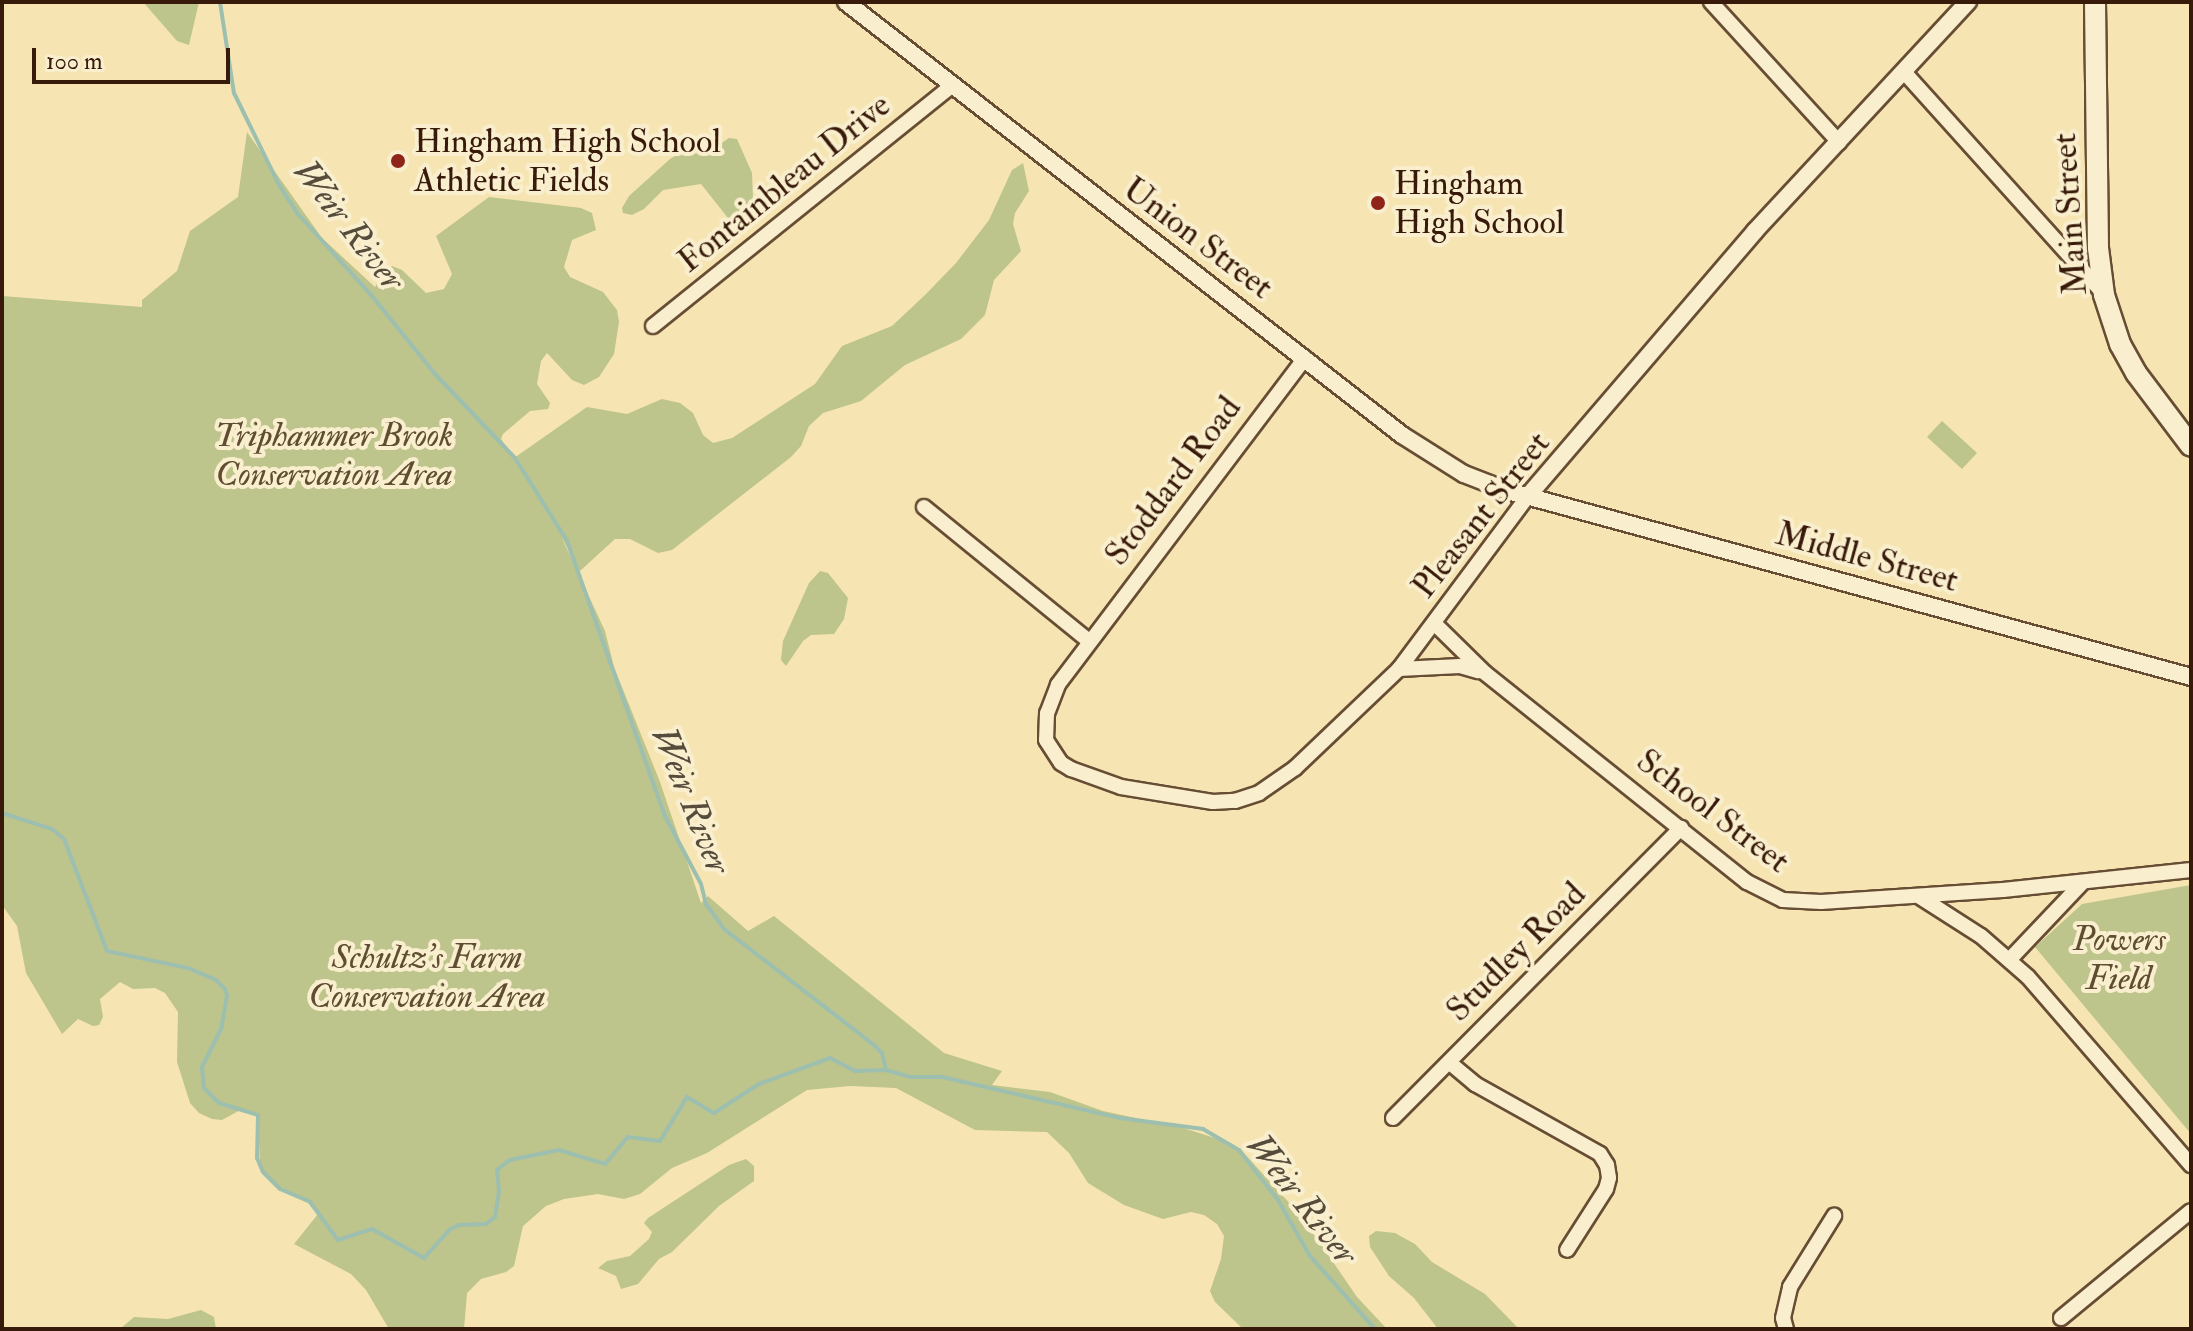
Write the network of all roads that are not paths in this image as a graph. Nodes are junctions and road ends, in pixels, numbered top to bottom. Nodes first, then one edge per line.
1 (846, 2) edge
2 (1711, 2) edge
3 (1968, 2) edge
4 (2095, 2) edge
5 (1905, 73) junction
6 (952, 86) junction
7 (1839, 142) junction
8 (2104, 295) junction
9 (653, 326) dead end
10 (1305, 358) junction
11 (2191, 446) edge
12 (1528, 496) junction
13 (924, 507) dead end
14 (1435, 624) junction
15 (1089, 641) junction
16 (1399, 669) junction
17 (1485, 673) junction
18 (2191, 677) edge
19 (1681, 828) junction
20 (2191, 870) edge
21 (2082, 883) junction
22 (1916, 896) junction
23 (2010, 959) junction
24 (1450, 1063) junction
25 (1393, 1118) dead end
26 (2191, 1165) edge
27 (2191, 1211) edge
28 (1834, 1216) dead end
29 (1567, 1250) dead end
30 (2061, 1318) dead end
31 (1786, 1329) edge

1 - 6 street, Union Street
2 - 7 street
3 - 5 street, Pleasant Street
4 - 8 main road, Main Street
5 - 7 street, Pleasant Street
5 - 8 street
6 - 9 street, Fontainbleau Drive
6 - 10 street, Union Street
7 - 12 street, Pleasant Street
8 - 11 main road, Main Street
10 - 12 street, Union Street
10 - 15 street, Stoddard Road
12 - 14 street, Pleasant Street
12 - 18 street, Middle Street
13 - 15 street
14 - 16 street, Pleasant Street
14 - 17 street, School Street
15 - 16 street, Pleasant Street
16 - 17 street, School Street
17 - 19 street, School Street
19 - 22 street, School Street
19 - 24 street, Studley Road
20 - 21 street, School Street
21 - 22 street, School Street
21 - 23 street
22 - 23 street
23 - 26 street
24 - 25 street, Studley Road
24 - 29 street
27 - 30 street
28 - 31 street

